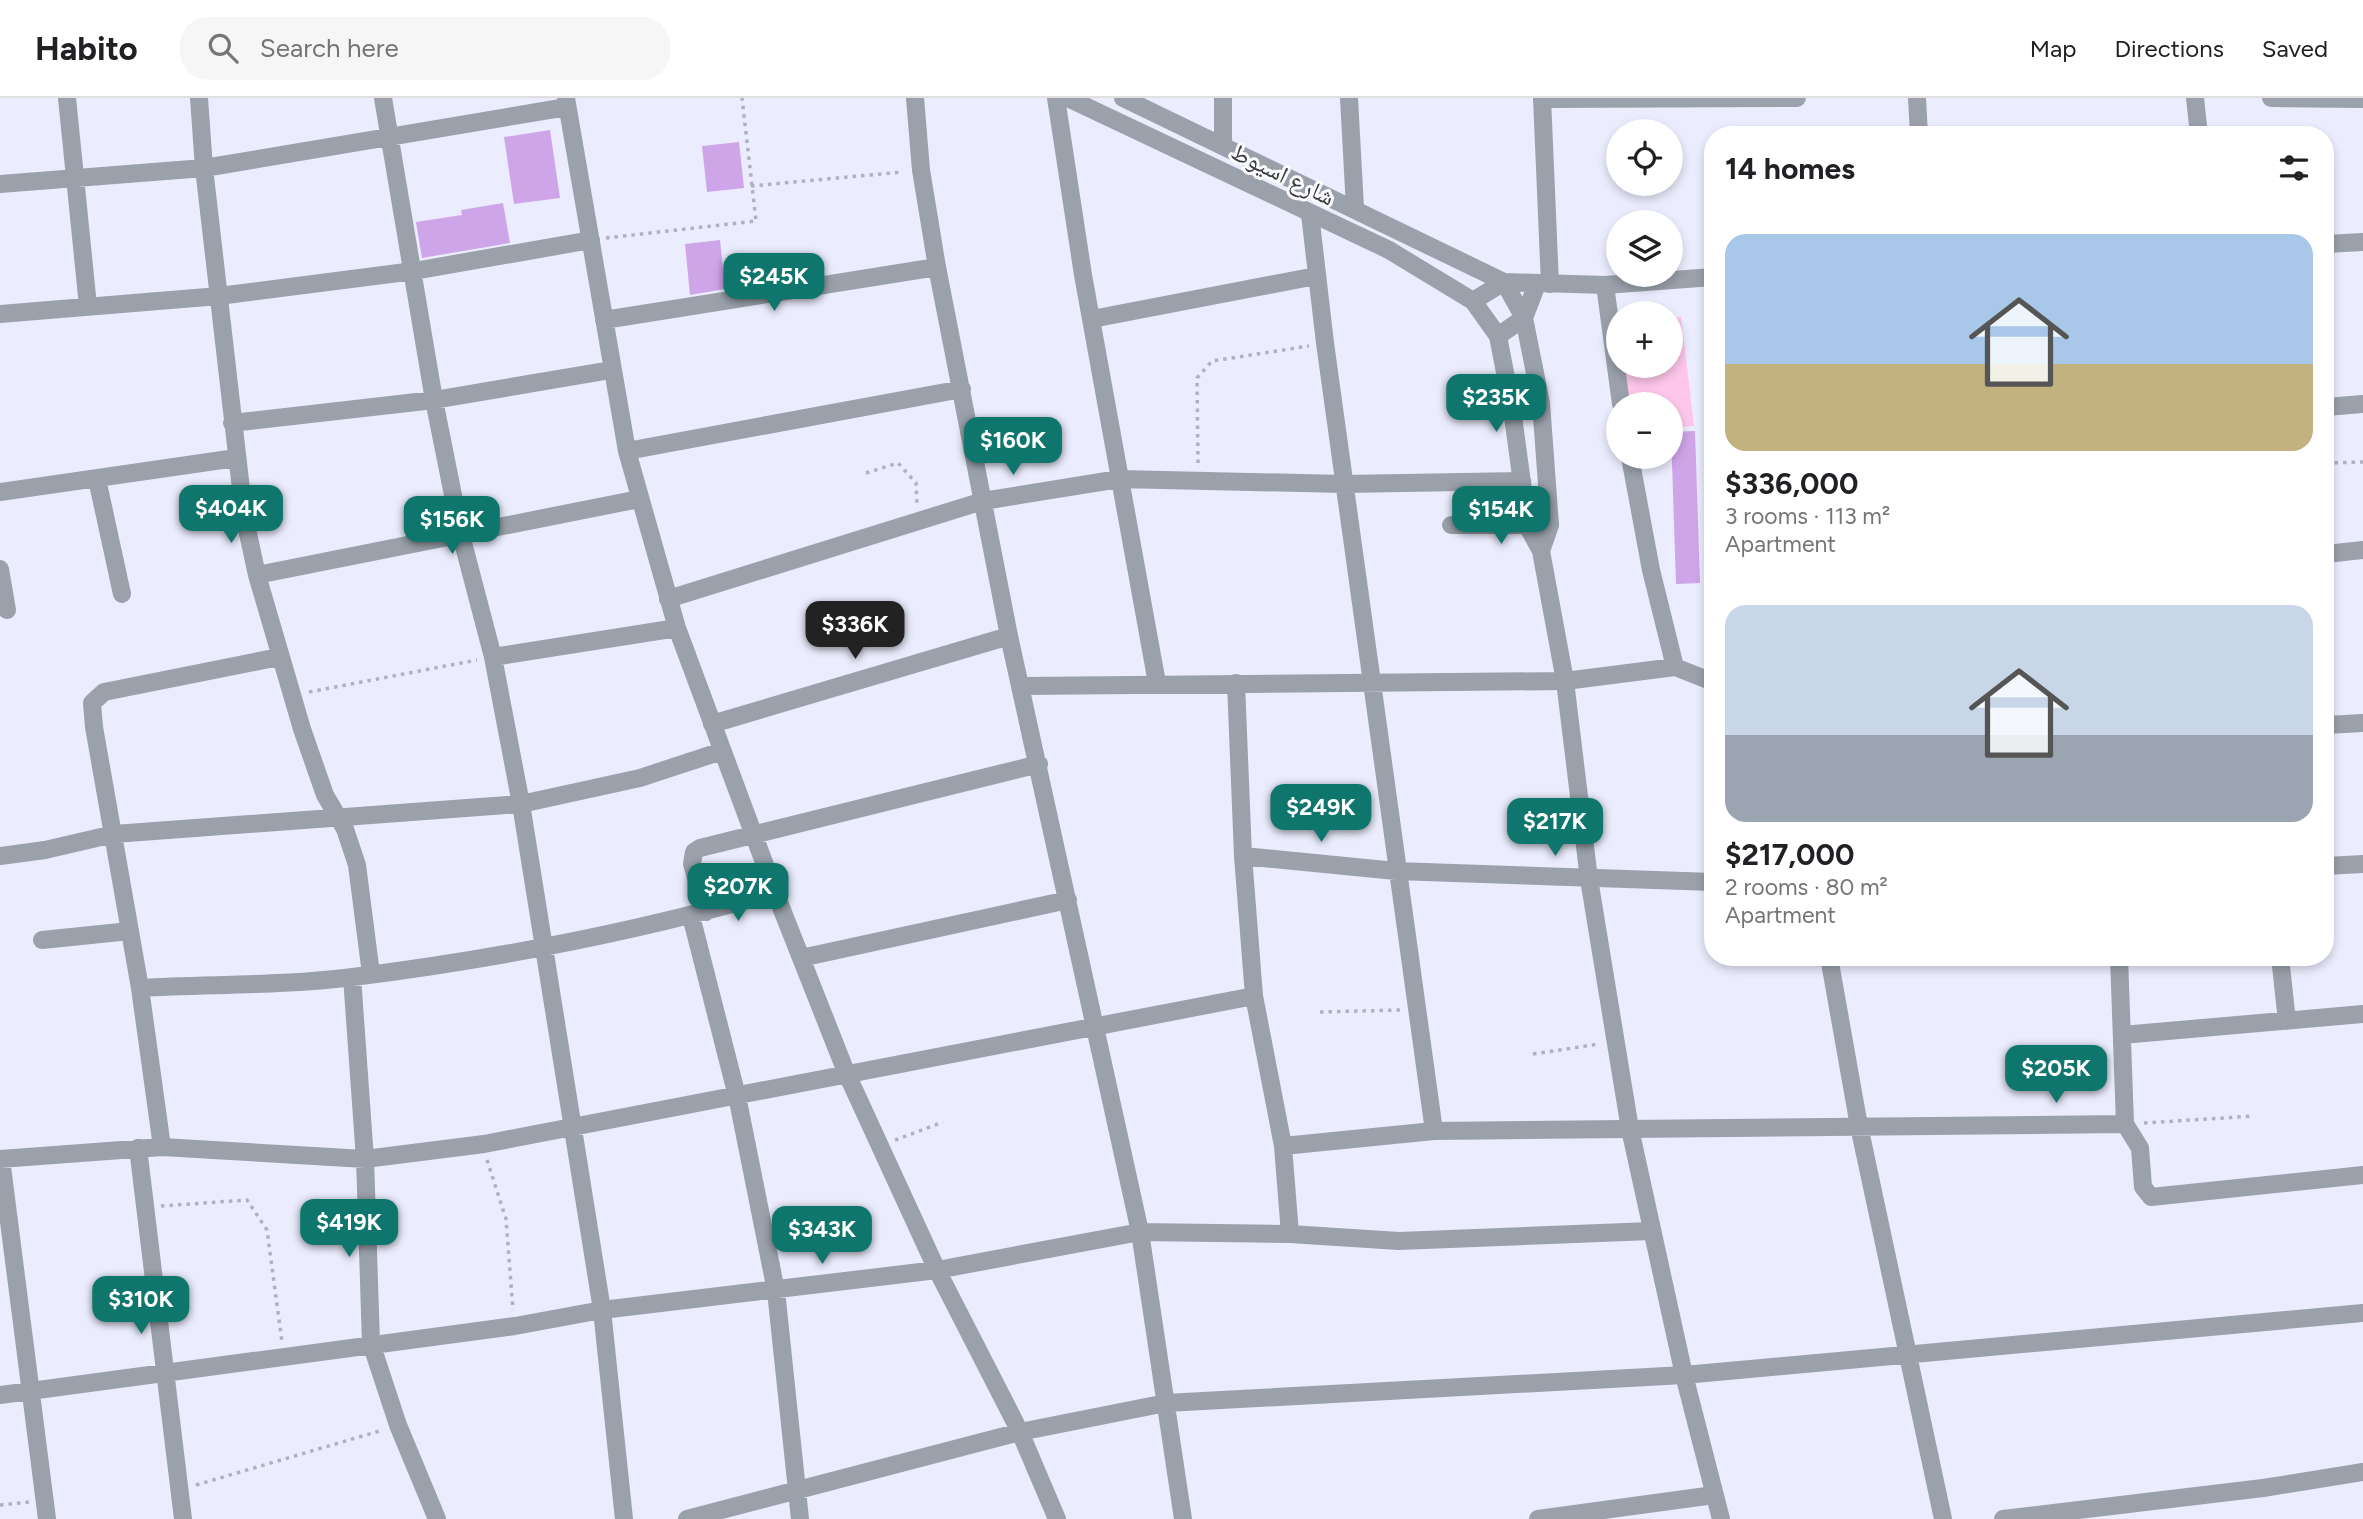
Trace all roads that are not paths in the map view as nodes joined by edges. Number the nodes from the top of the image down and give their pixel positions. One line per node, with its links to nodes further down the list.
1 (66, 98): 23 (street)
2 (199, 98): 22 (street)
3 (383, 98): 20 (street)
4 (915, 98): 30 (street)
5 (1056, 98): 42 (street)
6 (1068, 98): 26 (street, شارع اسيوط)
7 (1123, 98): 21 (street, شارع اسيوط)
8 (1223, 98): 21 (street)
9 (1349, 98): 25 (street)
10 (1542, 98): 15 (street); 35 (street)
11 (1797, 98): 15 (street)
12 (1917, 98): 18 (street)
13 (2195, 98): 19 (street)
14 (2271, 98): 16 (street)
15 (1731, 99)
16 (2363, 99)
17 (566, 103): 20 (street); 27 (street)
18 (1919, 126)
19 (2198, 126)
20 (390, 138): 22 (street); 31 (street)
21 (1223, 145): 25 (street, شارع اسيوط)
22 (204, 168): 23 (street); 37 (street)
23 (75, 177): 24 (street); 39 (street)
24 (0, 184)
25 (1355, 208): 34 (street, شارع اسيوط)
26 (1310, 214): 32 (street); 38 (street, شارع اسيوط)
27 (591, 240): 31 (street); 43 (street)
28 (2363, 242): 29 (street)
29 (2334, 244)
30 (937, 267): 43 (street); 46 (street)
31 (414, 271): 37 (street); 48 (street)
32 (1316, 276): 42 (street); 58 (street)
33 (1704, 278): 36 (street)
34 (1504, 282): 35 (street); 38 (street); 41 (street)
35 (1544, 284): 36 (street); 41 (street)
36 (1605, 285): 47 (street)
37 (219, 296): 39 (street); 51 (street)
38 (1473, 301): 44 (street)
39 (88, 306): 40 (street)
40 (0, 314)
41 (1524, 318): 44 (street); 63 (street)
42 (1092, 319): 56 (street)
43 (604, 320): 45 (street)
44 (1498, 336): 57 (street)
45 (611, 370): 48 (street); 52 (street)
46 (962, 389): 52 (street); 61 (street)
47 (1619, 392)
48 (433, 400): 51 (street); 65 (street)
49 (2363, 404): 50 (street)
50 (2334, 406)
51 (232, 423): 53 (street)
52 (627, 451): 60 (street)
53 (236, 458): 55 (street); 70 (street)
54 (1632, 469): 78 (street)
55 (97, 479): 59 (street); 71 (street)
56 (1119, 480): 58 (street); 61 (street); 81 (street)
57 (1522, 481): 58 (street); 64 (street)
58 (1344, 484): 83 (street)
59 (0, 492)
60 (639, 499): 65 (street); 72 (street)
61 (983, 501): 72 (street); 75 (street)
62 (1451, 526): 64 (street)
63 (1550, 526): 64 (street); 67 (street)
64 (1528, 527): 67 (street)
65 (461, 535): 70 (street); 77 (street)
66 (2363, 550): 68 (street)
67 (1541, 551): 80 (street)
68 (2334, 553)
69 (0, 569): 73 (street)
70 (257, 575): 76 (street)
71 (122, 594)
72 (668, 599): 74 (street)
73 (6, 610)
74 (677, 628): 77 (street); 86 (street)
75 (1009, 636): 84 (street); 86 (street)
76 (279, 657): 91 (street); 92 (street)
77 (493, 657): 90 (street)
78 (1675, 667): 79 (street); 80 (street)
79 (1704, 678)
80 (1564, 681): 83 (street); 99 (street)
81 (1157, 683): 82 (street); 84 (street)
82 (1236, 683): 83 (street); 95 (street)
83 (1374, 684): 98 (street)
84 (1022, 686): 89 (street)
85 (2363, 723): 87 (street)
86 (712, 724): 88 (street)
87 (2334, 725)
88 (722, 751): 90 (street); 93 (street)
89 (1039, 764): 93 (street); 102 (street)
90 (521, 804): 91 (street); 106 (street)
91 (338, 817): 92 (street); 111 (street)
92 (114, 834): 94 (street); 104 (street)
93 (755, 836): 101 (street); 103 (street)
94 (0, 856)
95 (1243, 856): 98 (street); 114 (street)
96 (2363, 864): 97 (street)
97 (2334, 866)
98 (1396, 871): 99 (street); 125 (street)
99 (1589, 879): 100 (street); 124 (street)
100 (1704, 882)
101 (775, 892): 103 (street); 107 (street)
102 (1068, 900): 107 (street); 117 (street)
103 (698, 914): 106 (street); 120 (street)
104 (130, 931): 105 (street); 113 (street)
105 (42, 940)
106 (545, 949): 111 (street); 123 (street)
107 (801, 958): 119 (street)
108 (1831, 966): 122 (street)
109 (2119, 966): 118 (street)
110 (2281, 966): 116 (street)
111 (371, 974): 112 (street)
112 (352, 977): 113 (street); 130 (street)
113 (140, 988): 127 (street)
114 (1254, 996): 117 (street); 126 (street)
115 (2363, 1014): 116 (street)
116 (2287, 1021): 118 (street)
117 (1095, 1028): 119 (street); 133 (street)
118 (2122, 1035): 121 (street)
119 (846, 1072): 120 (street); 135 (street)
120 (737, 1096): 123 (street); 136 (street)
121 (2126, 1124): 122 (street); 131 (street)
122 (1859, 1126): 124 (street); 140 (street)
123 (573, 1129): 130 (street); 137 (street)
124 (1630, 1129): 125 (street); 132 (street)
125 (1434, 1131): 126 (street)
126 (1283, 1146): 134 (street)
127 (162, 1147): 128 (street); 130 (street)
128 (138, 1148): 129 (street); 141 (street)
129 (0, 1158): 143 (street)
130 (365, 1159): 139 (street)
131 (2363, 1175)
132 (1651, 1231): 134 (street); 142 (street)
133 (1140, 1232): 134 (street); 135 (street); 145 (street)
134 (1290, 1234)
135 (937, 1270): 136 (street); 146 (street)
136 (776, 1292): 137 (street); 148 (street)
137 (602, 1311): 139 (street); 153 (street)
138 (2363, 1313): 140 (street)
139 (371, 1343): 141 (street); 152 (street)
140 (1909, 1354): 142 (street); 160 (street)
141 (165, 1373): 143 (street); 151 (street)
142 (1684, 1375): 145 (street); 149 (street)
143 (30, 1391): 144 (street); 150 (street)
144 (0, 1395)
145 (1166, 1404): 146 (street); 157 (street)
146 (1020, 1432): 148 (street); 156 (street)
147 (2363, 1472): 161 (street)
148 (796, 1489): 154 (street); 155 (street)
149 (1714, 1495): 158 (street); 159 (street)
150 (47, 1519)
151 (183, 1519)
152 (437, 1519)
153 (624, 1519)
154 (687, 1519)
155 (800, 1519)
156 (1057, 1519)
157 (1183, 1519)
158 (1538, 1519)
159 (1721, 1519)
160 (1943, 1519)
161 (2003, 1519)

